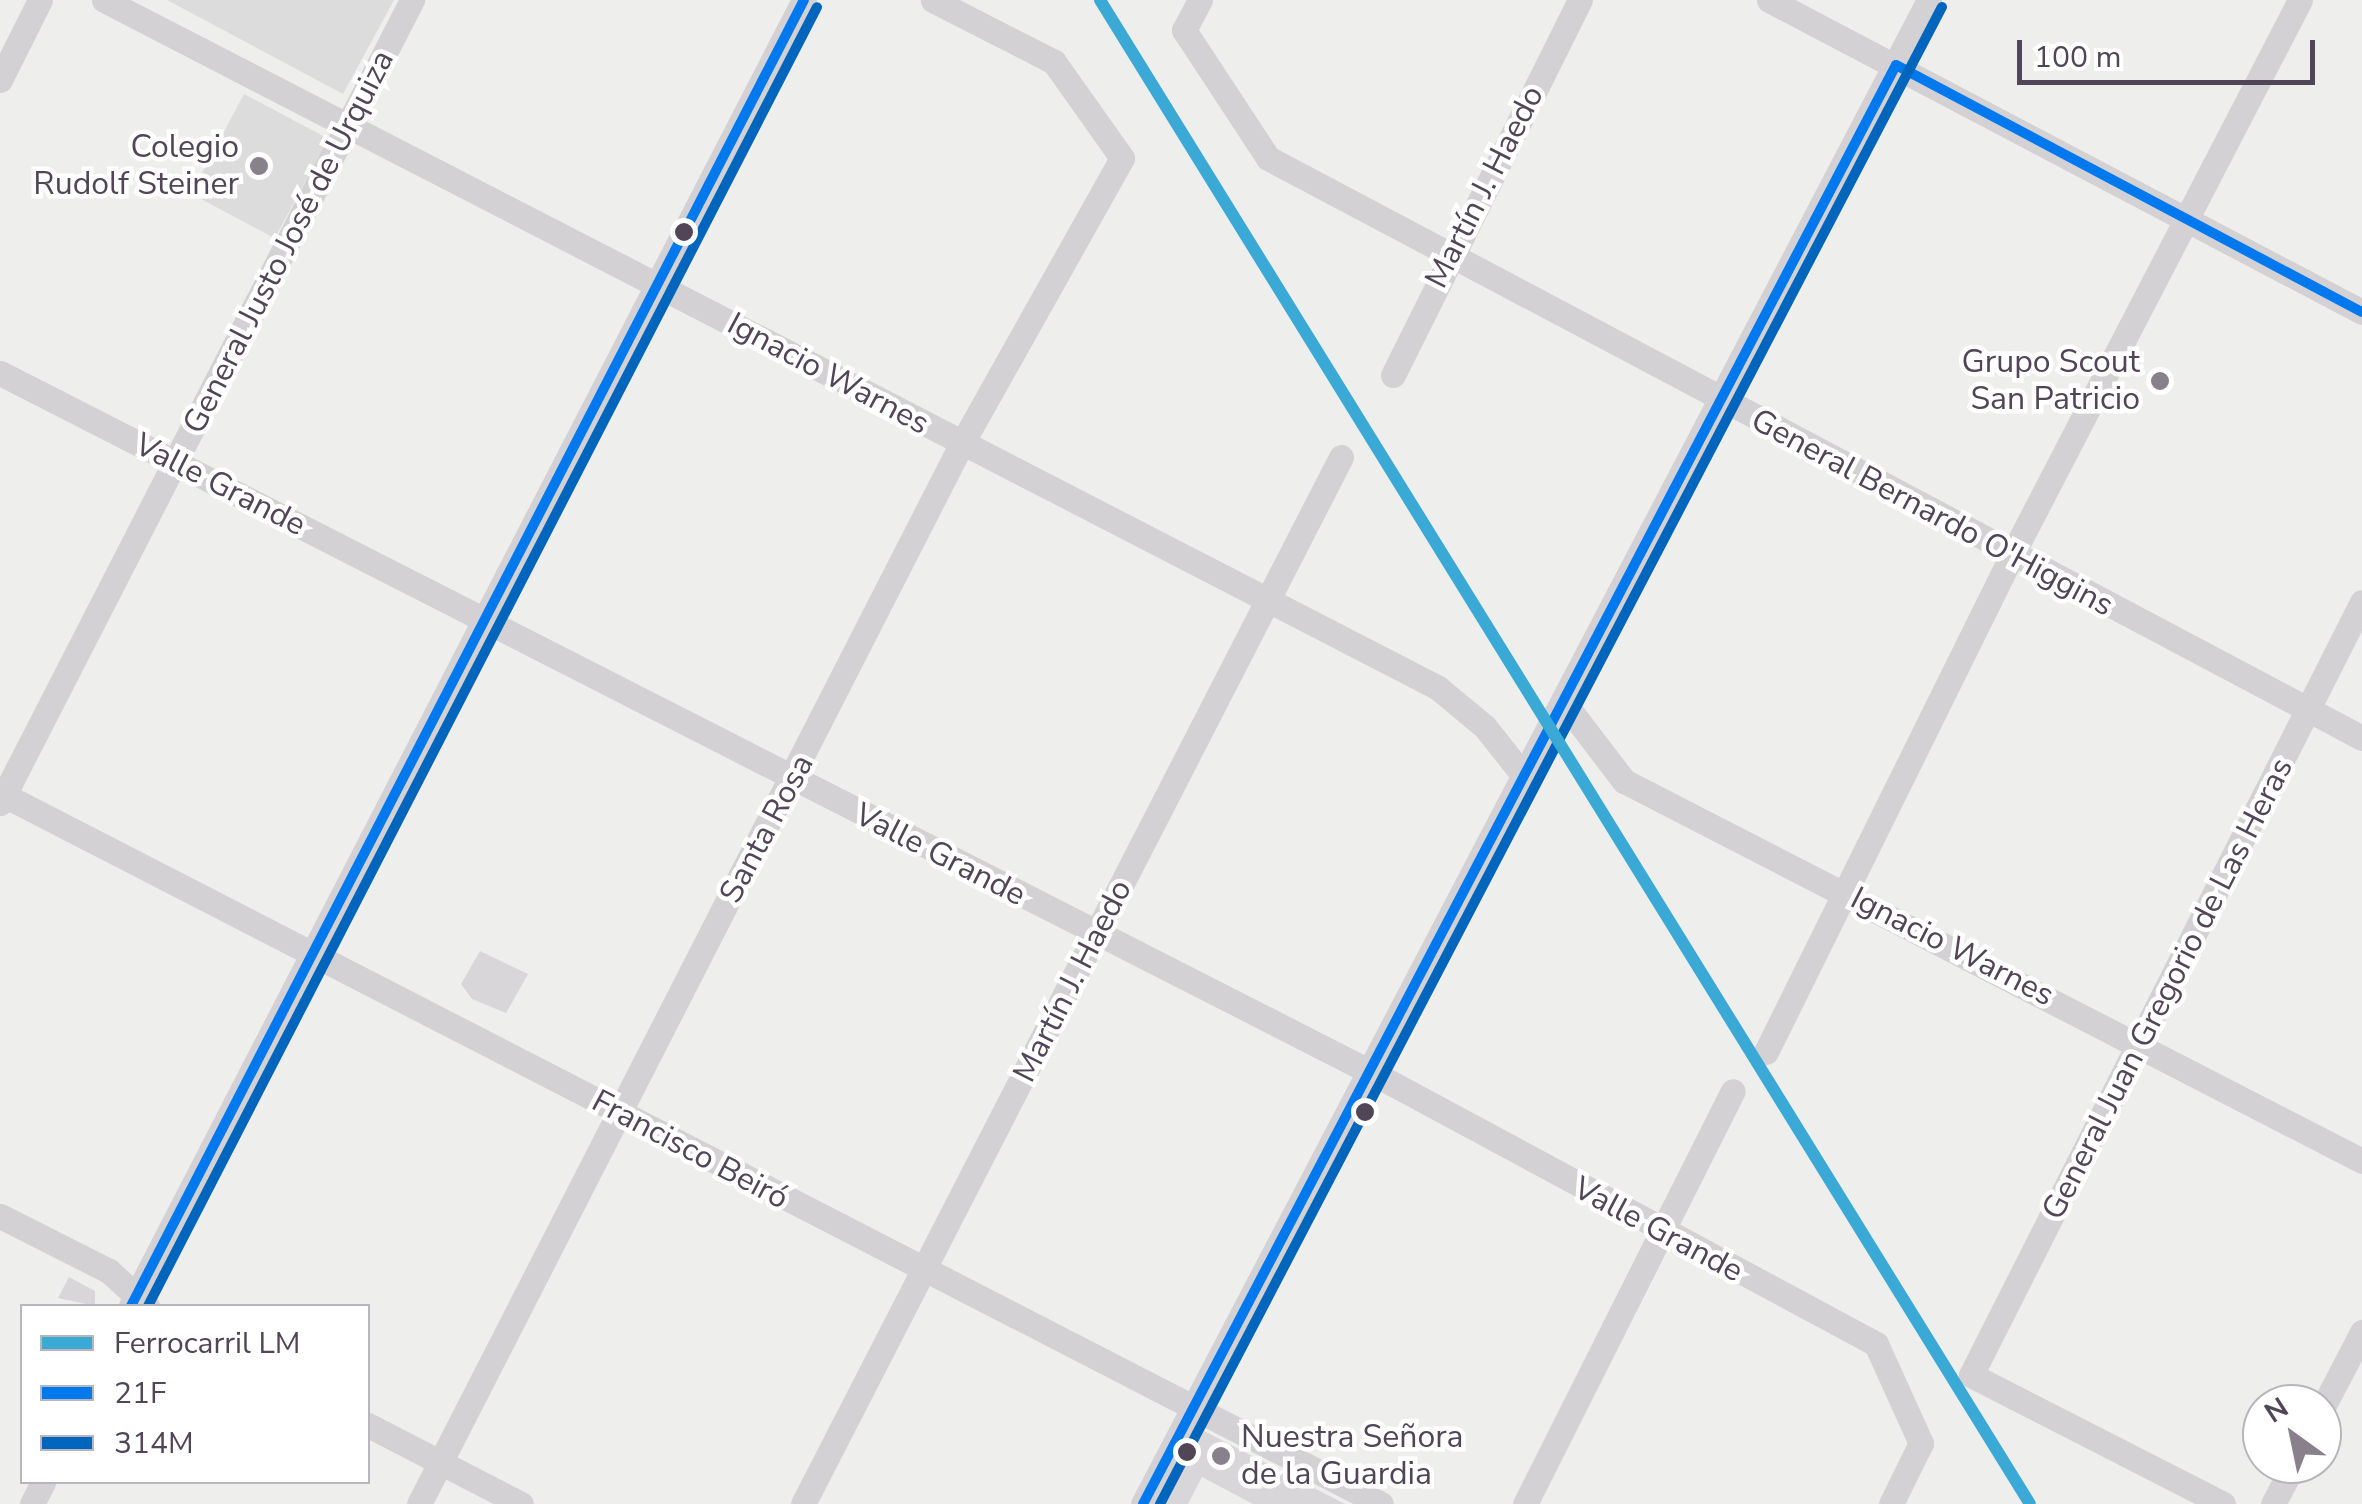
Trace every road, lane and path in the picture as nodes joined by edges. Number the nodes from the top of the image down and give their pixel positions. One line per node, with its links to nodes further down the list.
1 (40, 0): 12 (street)
2 (104, 0): 13 (street, Ignacio Warnes)
3 (412, 0): 13 (street, General Justo José de Urquiza)
4 (804, 0): 16 (street)
5 (932, 0): 21 (street, Santa Rosa)
6 (1200, 0): 15 (street, General Bernardo O'Higgins)
7 (1580, 0): 15 (street, Martín J. Haedo)
8 (1769, 0): 11 (street)
9 (1930, 0): 11 (street)
10 (2300, 0): 14 (street)
11 (1896, 65): 14 (street); 20 (street)
12 (0, 80)
13 (348, 126): 16 (street, Ignacio Warnes); 23 (street, General Justo José de Urquiza)
14 (2189, 216): 17 (street); 24 (street)
15 (1448, 257): 19 (street, Martín J. Haedo); 20 (street, General Bernardo O'Higgins)
16 (656, 283): 21 (street, Ignacio Warnes); 27 (street)
17 (2362, 312)
18 (0, 374): 23 (street, Valle Grande)
19 (1393, 375)
20 (1721, 402): 24 (street, General Bernardo O'Higgins); 28 (street)
21 (961, 445): 25 (street, Ignacio Warnes); 31 (street, Santa Rosa)
22 (1341, 457): 25 (street, Martín J. Haedo)
23 (176, 464): 27 (street, Valle Grande); 33 (street, General Justo José de Urquiza)
24 (2012, 555): 29 (street, General Bernardo O'Higgins); 34 (street)
25 (1266, 602): 32 (street, Ignacio Warnes); 35 (street, Martín J. Haedo)
26 (2362, 602): 29 (street, General Juan Gregorio de Las Heras)
27 (485, 618): 31 (street, Valle Grande); 36 (street)
28 (1566, 705): 32 (street); 34 (street, Ignacio Warnes)
29 (2310, 712): 30 (street, General Bernardo O'Higgins); 37 (street, General Juan Gregorio de Las Heras)
30 (2362, 738)
31 (794, 780): 35 (street, Valle Grande); 41 (street, Santa Rosa)
32 (1527, 780): 39 (street)
33 (1, 797): 36 (street, Francisco Beiró)
34 (1846, 892): 37 (street, Ignacio Warnes); 38 (street)
35 (1097, 935): 39 (street, Valle Grande); 45 (street, Martín J. Haedo)
36 (311, 952): 41 (street, Francisco Beiró); 46 (street)
37 (2140, 1044): 42 (street, Ignacio Warnes); 59 (street, General Juan Gregorio de Las Heras)
38 (1766, 1052)
39 (1369, 1071): 44 (street, Valle Grande); 49 (street)
40 (1734, 1092): 44 (street)
41 (616, 1111): 45 (street, Francisco Beiró); 51 (street, Santa Rosa)
42 (2362, 1161)
43 (0, 1216): 46 (street)
44 (1665, 1235): 57 (street); 58 (street, Valle Grande)
45 (924, 1272): 49 (street, Francisco Beiró); 54 (street, Martín J. Haedo)
46 (138, 1303)
47 (2362, 1332): 48 (street)
48 (2335, 1384)
49 (1193, 1405): 55 (street); 56 (street, Francisco Beiró)
50 (370, 1426): 51 (street)
51 (441, 1462): 52 (street, Santa Rosa); 53 (street)
52 (420, 1504)
53 (521, 1504)
54 (803, 1504)
55 (1143, 1504)
56 (1381, 1504)
57 (1526, 1504)
58 (1891, 1504)
59 (2224, 1504)

